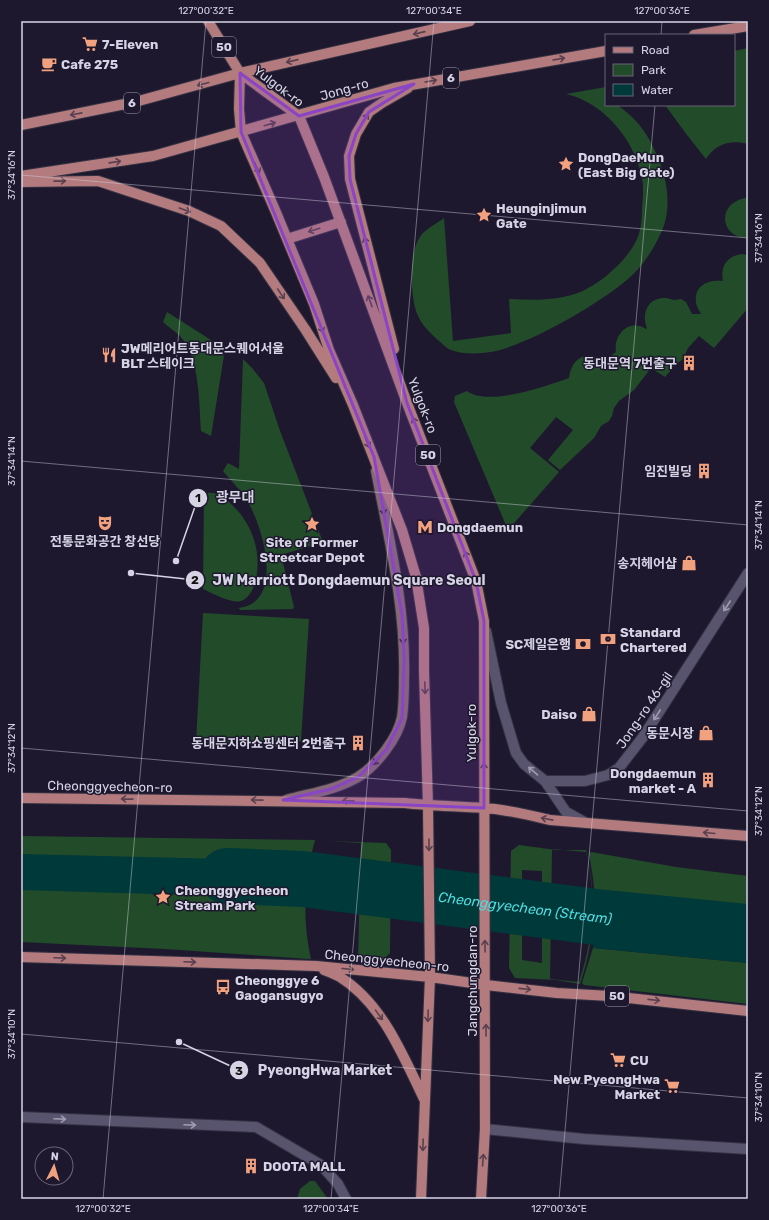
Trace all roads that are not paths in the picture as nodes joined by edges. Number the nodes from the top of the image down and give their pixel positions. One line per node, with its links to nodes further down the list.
1 (208, 21): 6 (main road, Yulgok-ro / 50)
2 (470, 21): 6 (main road, 6, one-way to 6)
3 (748, 26): 4 (main road)
4 (700, 34)
5 (605, 51): 7 (main road, Jong-ro / 6, one-way to 5)
6 (240, 73): 8 (main road, Yulgok-ro); 9 (main road, 6, one-way to 9); 10 (main road, Yulgok-ro)
7 (414, 84): 8 (main road, Jong-ro / 6); 15 (main road, one-way to 7)
8 (299, 116): 10 (main road, Jong-ro / 6, one-way to 8); 13 (main road, Yulgok-ro / 50)
9 (21, 125)
10 (241, 132): 11 (main road, Jong-ro / 6, one-way to 10); 14 (main road, Yulgok-ro, one-way to 14)
11 (21, 176)
12 (21, 182): 16 (main road, one-way to 16)
13 (341, 222): 14 (main road, one-way to 14); 15 (main road, Yulgok-ro / 50, one-way to 13)
14 (287, 239): 16 (main road, Yulgok-ro, one-way to 16)
15 (408, 403): 19 (main road, Yulgok-ro / 50, one-way to 15)
16 (353, 405): 17 (main road, Yulgok-ro, one-way to 17)
17 (374, 457): 22 (street, one-way to 22); 23 (main road, Yulgok-ro, one-way to 23)
18 (748, 573): 20 (street, Jong-ro 46-gil, one-way to 20)
19 (484, 621): 20 (street, one-way to 19); 24 (main road, Yulgok-ro / 50, one-way to 19)
20 (545, 782): 25 (street)
21 (21, 798): 22 (main road, Cheonggyecheon-ro, one-way to 21)
22 (283, 800): 23 (main road, Cheonggyecheon-ro, one-way to 22)
23 (428, 806): 24 (main road, Cheonggyecheon-ro); 29 (main road, Yulgok-ro, one-way to 29)
24 (484, 808): 25 (main road, Cheonggyecheon-ro, one-way to 24); 30 (main road, Jangchungdan-ro, one-way to 24)
25 (586, 823): 26 (main road, Cheonggyecheon-ro, one-way to 25)
26 (748, 836)
27 (21, 957): 28 (main road, Cheonggyecheon-ro, one-way to 28)
28 (316, 966): 29 (main road, Cheonggyecheon-ro, one-way to 29); 32 (main road, one-way to 32)
29 (430, 977): 30 (main road, Cheonggyecheon-ro / 50); 32 (main road, one-way to 32)
30 (486, 985): 31 (main road, Cheonggyecheon-ro / 50, one-way to 31); 34 (main road, Jangchungdan-ro, one-way to 30)
31 (748, 1011)
32 (425, 1102): 37 (main road, one-way to 37)
33 (21, 1117): 36 (street, one-way to 36)
34 (485, 1130): 35 (street); 38 (main road, Jangchungdan-ro, one-way to 34)
35 (748, 1148)
36 (346, 1199)
37 (421, 1199)
38 (481, 1199)

